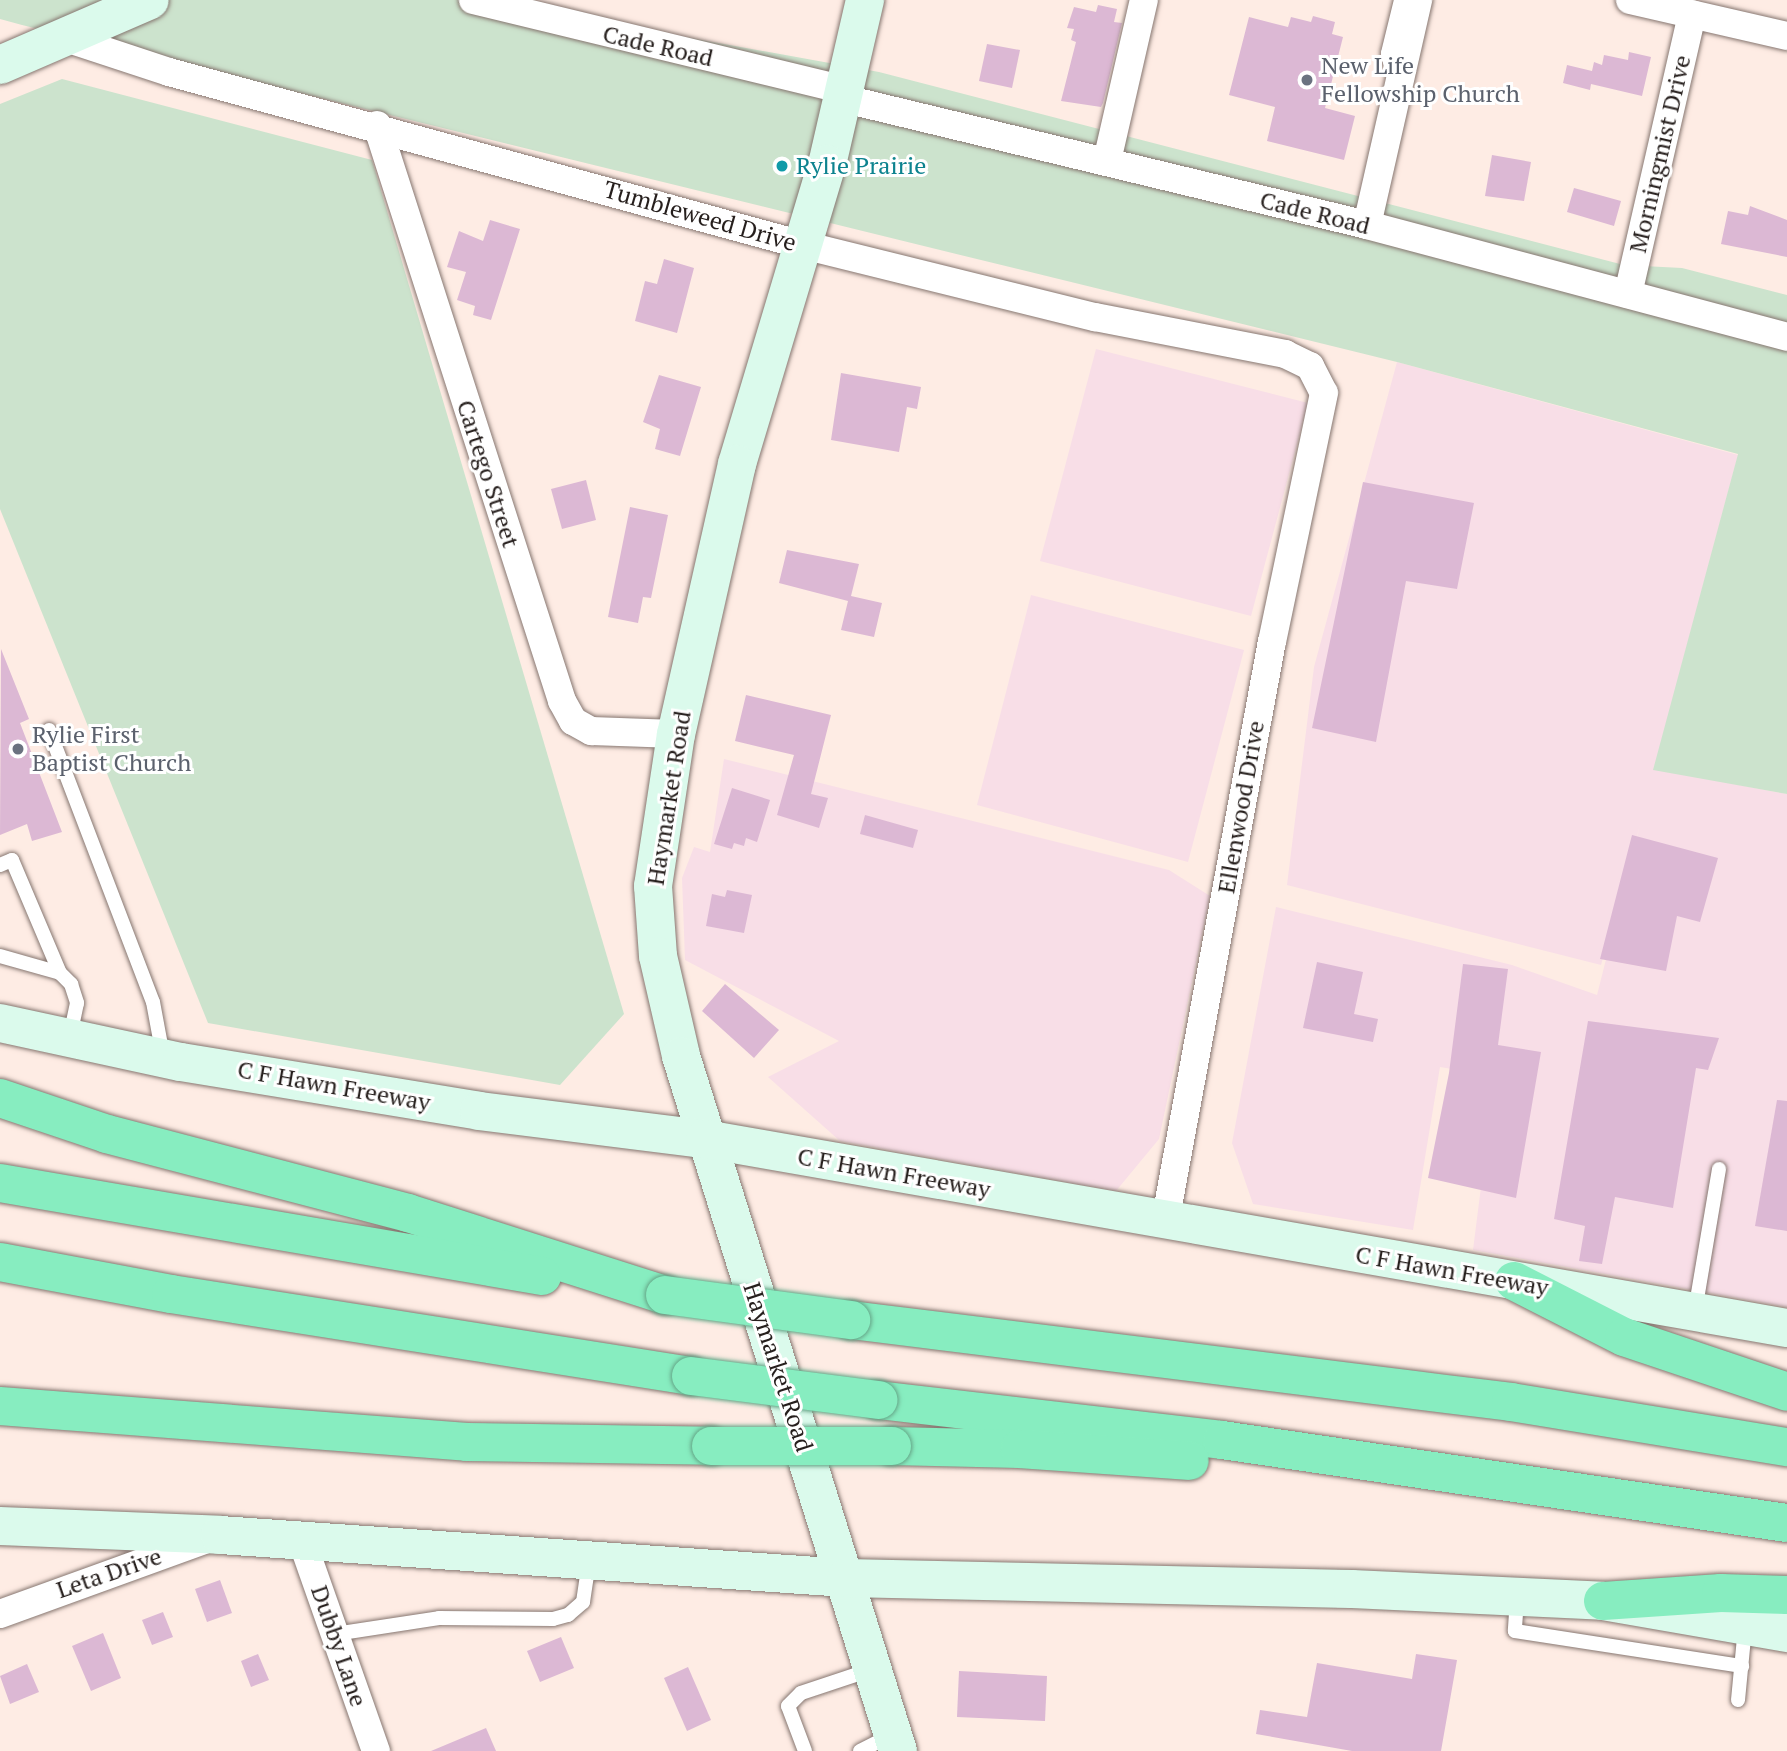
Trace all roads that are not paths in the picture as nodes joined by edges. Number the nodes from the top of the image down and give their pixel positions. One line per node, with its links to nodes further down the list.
1 (150, 0): 10 (main road)
2 (473, 0): 13 (street, Cade Road)
3 (865, 0): 13 (main road, Haymarket Road)
4 (1144, 0): 15 (street)
5 (1401, 0): 12 (lane)
6 (1418, 0): 12 (street)
7 (1630, 0): 8 (street)
8 (1692, 14): 9 (street); 18 (street, Morningmist Drive)
9 (1787, 36)
10 (66, 38): 11 (main road); 14 (street, Tumbleweed Drive)
11 (0, 65)
12 (1402, 70): 16 (street)
13 (843, 94): 15 (street, Cade Road); 17 (main road, Haymarket Road)
14 (377, 125): 17 (street, Tumbleweed Drive); 22 (street, Cartego Street)
15 (1107, 161): 16 (street, Cade Road)
16 (1367, 225): 18 (street, Cade Road)
17 (799, 244): 20 (street, Tumbleweed Drive); 22 (main road, Haymarket Road)
18 (1628, 295): 19 (street, Cade Road)
19 (1787, 337)
20 (1324, 393): 33 (street, Ellenwood Drive)
21 (48, 730): 28 (lane)
22 (676, 734): 30 (main road, Haymarket Road)
23 (6, 863): 25 (lane)
24 (0, 957): 25 (lane)
25 (60, 973): 27 (lane)
26 (0, 1023): 27 (main road, C F Hawn Freeway)
27 (69, 1038): 28 (main road, C F Hawn Freeway)
28 (163, 1058): 30 (main road, C F Hawn Freeway)
29 (0, 1098): 38 (highway)
30 (705, 1139): 33 (main road, C F Hawn Freeway); 50 (main road, Haymarket Road)
31 (1719, 1168): 39 (lane)
32 (0, 1183): 38 (highway)
33 (1165, 1222): 36 (main road, C F Hawn Freeway)
34 (0, 1262): 37 (highway)
35 (0, 1274): 37 (highway)
36 (1514, 1281): 39 (main road, C F Hawn Freeway); 41 (highway)
37 (170, 1294): 44 (highway, bridge)
38 (665, 1295): 43 (highway, bridge)
39 (1694, 1312): 40 (main road, C F Hawn Freeway)
40 (1787, 1328)
41 (1787, 1392)
42 (0, 1406): 44 (highway, bridge)
43 (1787, 1447)
44 (1373, 1464): 45 (highway)
45 (1787, 1523)
46 (0, 1526): 47 (main road)
47 (220, 1535): 48 (main road); 54 (street, Leta Drive)
48 (302, 1541): 49 (main road); 57 (street, Dubby Lane)
49 (590, 1561): 50 (main road); 57 (lane)
50 (846, 1578): 52 (main road); 59 (main road, Haymarket Road)
51 (1787, 1595): 53 (highway)
52 (1517, 1597): 53 (main road); 58 (lane)
53 (1603, 1601): 55 (main road)
54 (0, 1614)
55 (1746, 1625): 56 (main road); 58 (lane)
56 (1787, 1633)
57 (335, 1634): 62 (street, Dubby Lane)
58 (1742, 1666): 60 (lane)
59 (873, 1669): 61 (main road, Haymarket Road); 63 (lane)
60 (1738, 1700)
61 (884, 1746)
62 (376, 1751)
63 (805, 1751)

